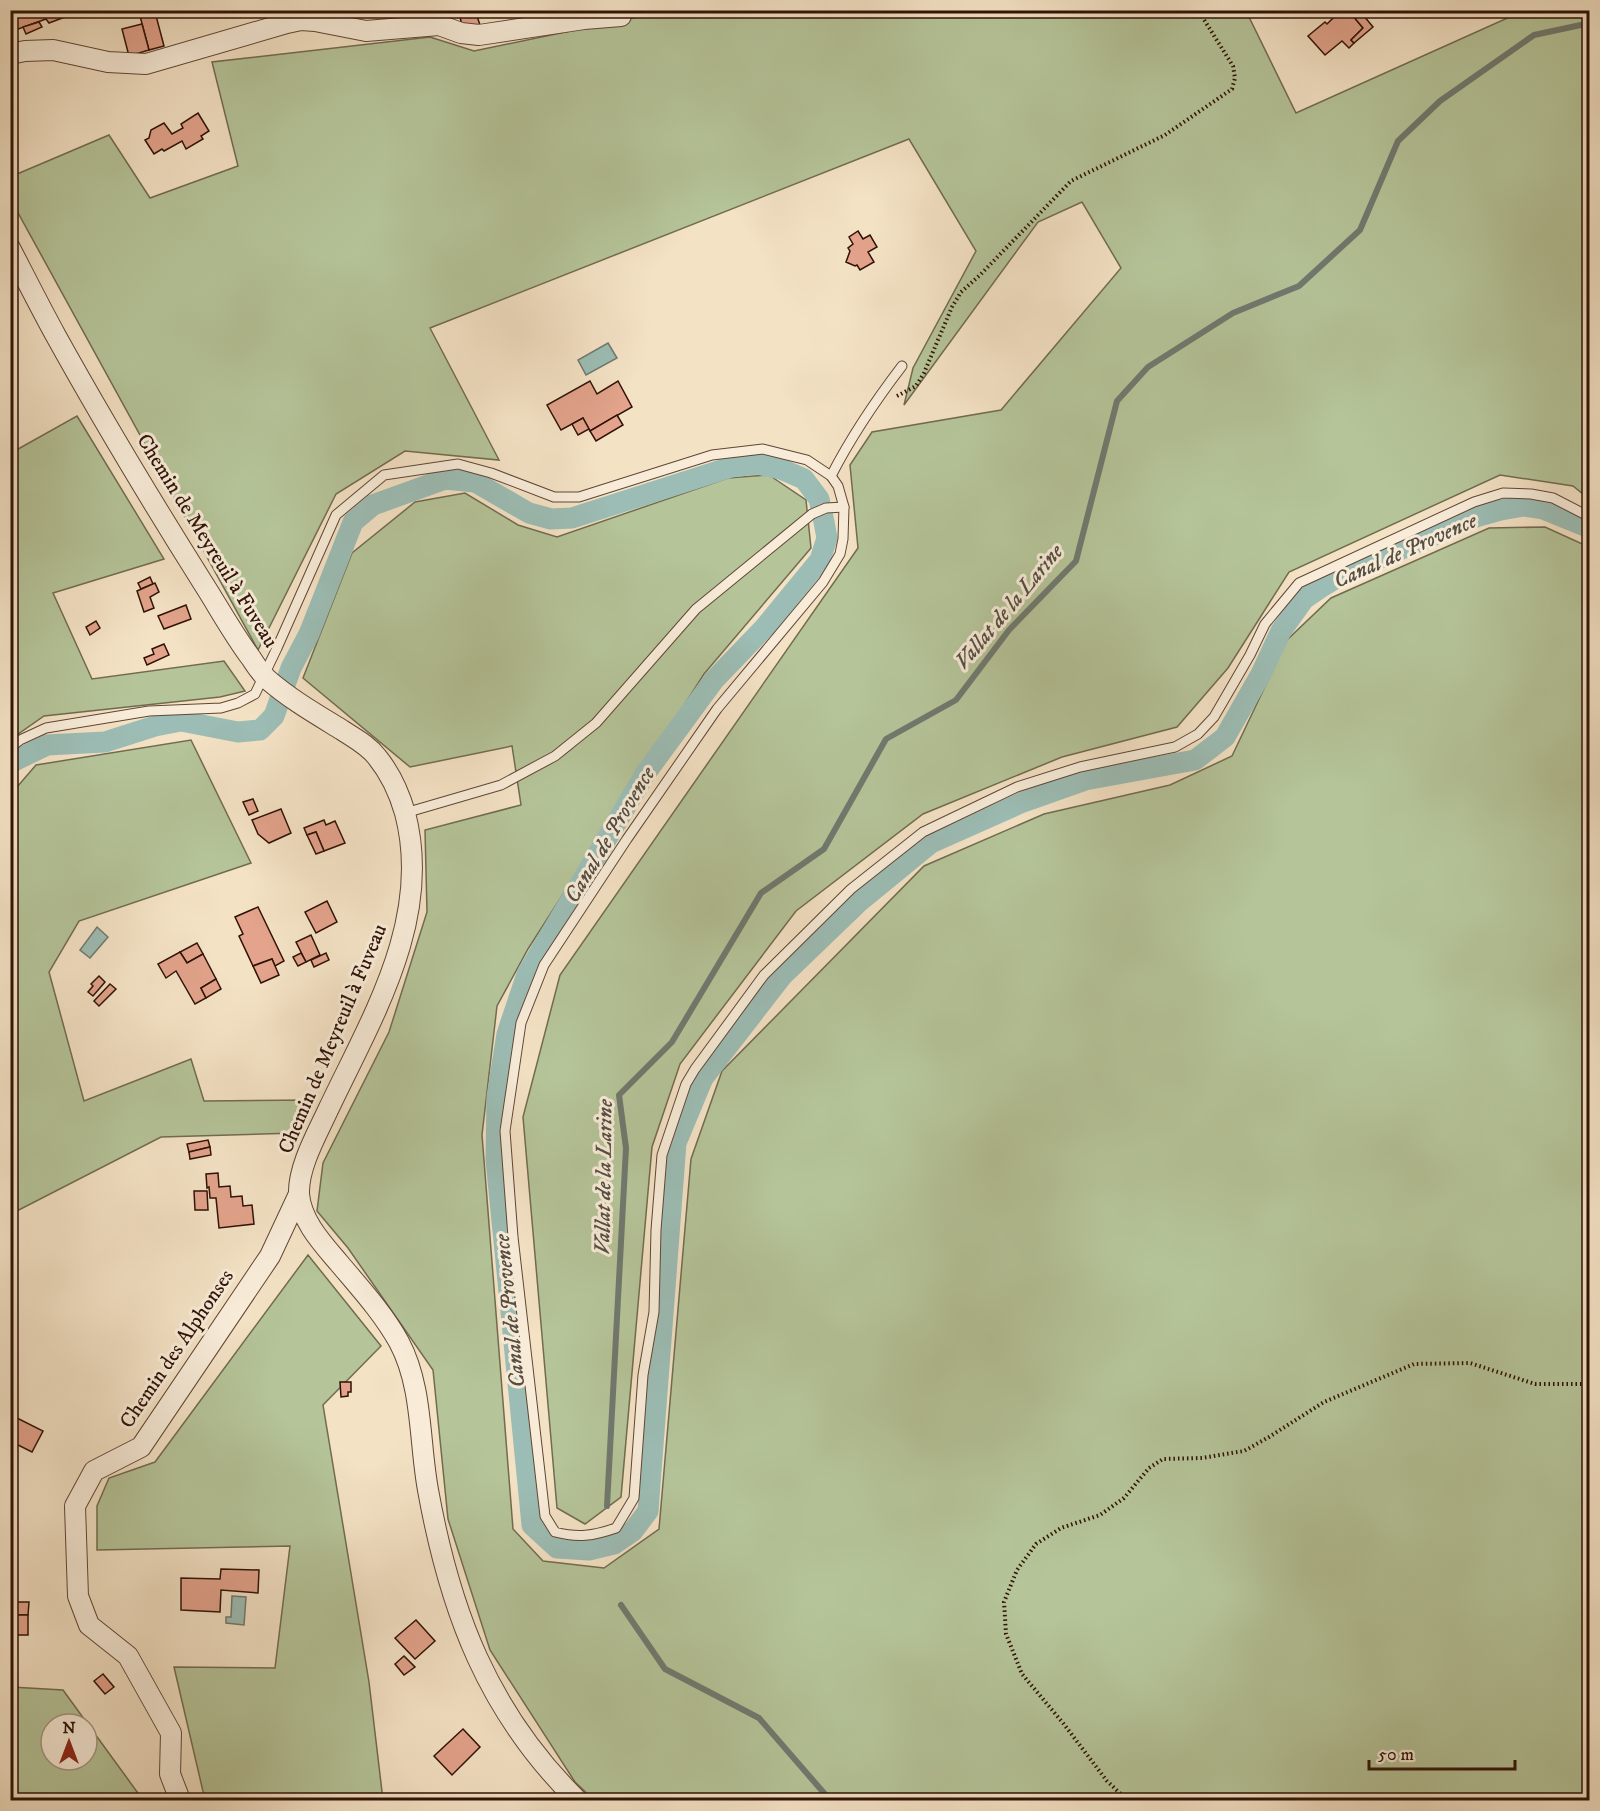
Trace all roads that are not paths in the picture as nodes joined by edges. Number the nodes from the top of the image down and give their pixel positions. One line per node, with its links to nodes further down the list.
1 (296, 16): 2 (street); 3 (street)
2 (621, 16)
3 (10, 54)
4 (10, 248): 9 (street, Chemin de Meyreuil à Fuveau)
5 (902, 366): 6 (lane)
6 (831, 476): 7 (lane); 9 (lane)
7 (844, 507): 8 (lane); 11 (lane)
8 (1590, 517)
9 (263, 676): 10 (lane); 11 (street, Chemin de Meyreuil à Fuveau)
10 (10, 748)
11 (405, 813): 12 (street, Chemin de Meyreuil à Fuveau)
12 (299, 1194): 13 (street, Chemin des Alphonses); 14 (street, Chemin de Meyreuil à Fuveau)
13 (180, 1800)
14 (577, 1800)

